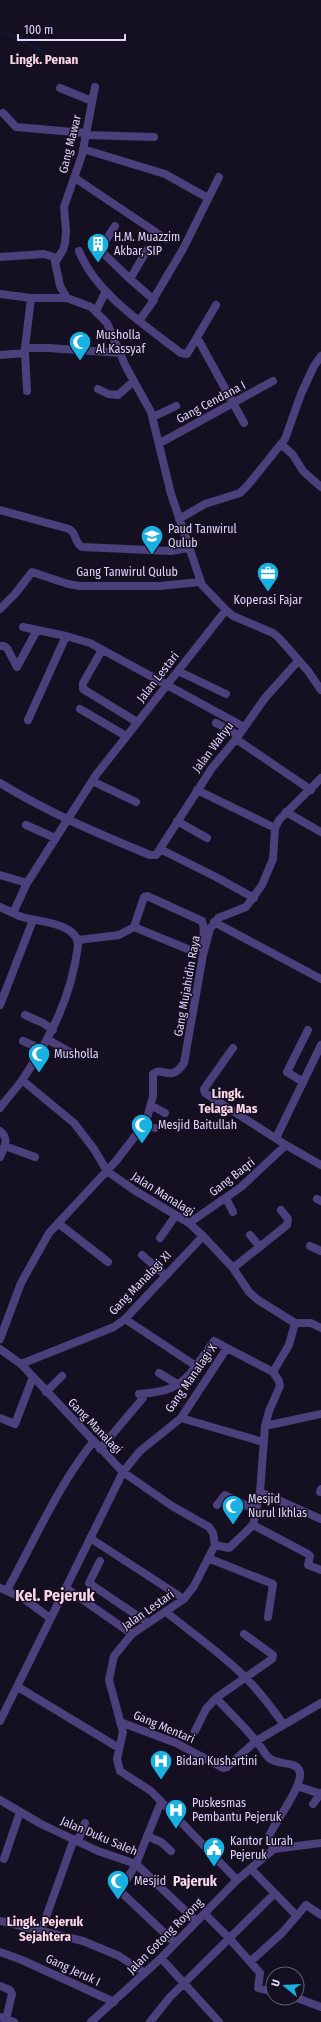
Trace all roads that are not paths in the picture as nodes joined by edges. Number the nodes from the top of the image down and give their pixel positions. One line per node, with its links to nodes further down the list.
1 (95, 87): 3 (street, Gang Mawar)
2 (60, 88): 3 (street)
3 (92, 101): 5 (street, Gang Mawar)
4 (4, 113): 5 (street)
5 (85, 134): 6 (street); 7 (street, Gang Mawar)
6 (154, 137)
7 (83, 149): 9 (street, Gang Mawar); 10 (street)
8 (219, 177): 10 (street)
9 (75, 178): 12 (street); 16 (street, Gang Mawar)
10 (208, 198): 22 (street)
11 (115, 226): 17 (street)
12 (166, 239)
13 (147, 250): 17 (street)
14 (79, 251): 18 (street)
15 (0, 257): 16 (street)
16 (55, 259): 21 (street)
17 (130, 279): 22 (street)
18 (106, 291): 24 (street); 25 (street)
19 (0, 294): 20 (street)
20 (31, 298): 21 (street); 27 (street)
21 (67, 298): 24 (street)
22 (154, 298): 25 (street)
23 (216, 304): 26 (street)
24 (96, 311): 28 (street)
25 (139, 321): 26 (street)
26 (196, 339): 35 (street)
27 (25, 351): 28 (street); 29 (street); 34 (street)
28 (121, 353): 31 (street)
29 (0, 355)
30 (321, 356): 40 (street)
31 (134, 381): 33 (street); 37 (street)
32 (273, 381): 35 (street, Gang Cendana I)
33 (98, 389)
34 (27, 391)
35 (232, 404): 38 (street); 39 (street, Gang Cendana I)
36 (176, 406): 37 (street)
37 (153, 418): 39 (street)
38 (244, 423)
39 (160, 443): 43 (street)
40 (282, 444): 41 (street); 43 (street)
41 (321, 487)
42 (0, 510): 44 (street)
43 (179, 518): 44 (street)
44 (188, 548): 45 (street)
45 (200, 582): 46 (street, Gang Tanwirul Qulub); 47 (street)
46 (0, 609)
47 (226, 610): 53 (street); 54 (street, Jalan Lestari)
48 (23, 627): 49 (street)
49 (37, 630): 50 (street); 51 (street)
50 (66, 636): 52 (street); 59 (street)
51 (0, 646)
52 (102, 650): 55 (street); 60 (street)
53 (298, 661): 56 (street); 62 (street, Jalan Wahyu)
54 (178, 671): 55 (street, Jalan Lestari); 57 (street)
55 (167, 686): 60 (street, Jalan Lestari); 62 (street)
56 (320, 687)
57 (226, 694)
58 (80, 708): 63 (street)
59 (28, 720)
60 (137, 722): 63 (street, Jalan Lestari)
61 (216, 723): 64 (street)
62 (244, 727): 64 (street, Jalan Wahyu)
63 (126, 736): 66 (street, Jalan Lestari)
64 (237, 737): 68 (street, Jalan Wahyu); 69 (street)
65 (321, 778): 69 (street)
66 (92, 781): 70 (street); 72 (street, Jalan Lestari)
67 (0, 783): 72 (street)
68 (197, 790): 73 (street, Jalan Wahyu); 75 (street)
69 (311, 790): 71 (street)
70 (136, 802)
71 (286, 812): 75 (street); 76 (street)
72 (67, 819): 77 (street, Jalan Lestari); 79 (street)
73 (177, 822): 78 (street); 79 (street, Jalan Wahyu)
74 (26, 825): 77 (street)
75 (275, 828): 82 (street)
76 (321, 832)
77 (55, 838): 81 (street, Jalan Lestari)
78 (207, 838)
79 (158, 852): 82 (street)
80 (0, 875): 81 (street)
81 (27, 883): 84 (street, Jalan Lestari)
82 (254, 898): 86 (street)
83 (0, 907): 84 (street)
84 (13, 913): 85 (street)
85 (33, 920): 88 (street); 90 (street)
86 (214, 922): 89 (street); 102 (street, Gang Mujahidin Raya)
87 (134, 927): 87 (street); 88 (street)
88 (78, 940): 92 (street)
89 (321, 979)
90 (0, 1005)
91 (25, 1016): 92 (street)
92 (53, 1030): 94 (street)
93 (308, 1030): 101 (street)
94 (47, 1040): 98 (street); 99 (street)
95 (23, 1041): 98 (street)
96 (321, 1045): 101 (street)
97 (233, 1048): 108 (street)
98 (41, 1049): 100 (street)
99 (73, 1054)
100 (22, 1080): 103 (street); 114 (street, Jalan Manalagi)
101 (303, 1082): 108 (street)
102 (152, 1106): 104 (street); 105 (street)
103 (0, 1108)
104 (165, 1113)
105 (144, 1125): 106 (street); 114 (street)
106 (155, 1128)
107 (0, 1131): 110 (street)
108 (276, 1138): 109 (street)
109 (286, 1145): 113 (street); 115 (street, Gang Baqri)
110 (5, 1146): 111 (street); 112 (street)
111 (0, 1157)
112 (34, 1157)
113 (321, 1165)
114 (107, 1171): 118 (street, Jalan Manalagi); 119 (street)
115 (226, 1198): 117 (street); 120 (street, Gang Baqri)
116 (281, 1210): 125 (street)
117 (233, 1212)
118 (176, 1215): 120 (street, Jalan Manalagi); 123 (street)
119 (58, 1223): 128 (street); 134 (street)
120 (189, 1223): 122 (street, Jalan Manalagi)
121 (250, 1235): 125 (street)
122 (203, 1236): 129 (street, Jalan Manalagi); 130 (street, Gang Manalagi XI)
123 (160, 1238)
124 (310, 1246): 126 (street)
125 (260, 1247): 129 (street)
126 (321, 1251)
127 (142, 1255): 130 (street)
128 (108, 1262)
129 (233, 1268): 132 (street, Jalan Manalagi)
130 (165, 1275): 131 (street, Gang Manalagi XI)
131 (125, 1319): 137 (street, Gang Manalagi XI); 138 (street)
132 (294, 1323): 133 (street); 139 (street)
133 (321, 1328)
134 (0, 1338)
135 (227, 1348): 138 (street); 139 (street, Gang Manalagi X); 147 (street, Gang Manalagi X)
136 (0, 1349): 137 (street, Gang Manalagi)
137 (21, 1364): 142 (street, Gang Manalagi)
138 (196, 1366): 143 (street)
139 (273, 1372): 149 (street)
140 (160, 1373): 143 (street)
141 (62, 1376): 144 (street)
142 (33, 1377): 144 (street, Gang Manalagi); 146 (street)
143 (179, 1385): 152 (street)
144 (46, 1392): 150 (street, Gang Manalagi)
145 (321, 1414): 149 (street)
146 (0, 1418)
147 (181, 1418): 148 (street, Gang Manalagi X); 151 (street)
148 (172, 1424): 153 (street, Gang Manalagi)
149 (265, 1426): 151 (street)
150 (93, 1442): 152 (street, Gang Manalagi); 165 (street)
151 (263, 1442): 154 (street)
152 (100, 1449): 153 (street, Gang Manalagi)
153 (123, 1472): 159 (street); 160 (street)
154 (260, 1492): 156 (street); 157 (street)
155 (217, 1505): 156 (street)
156 (256, 1510): 158 (street)
157 (321, 1519)
158 (253, 1525): 160 (street); 163 (street)
159 (90, 1538): 164 (street); 166 (street)
160 (215, 1545): 161 (street, Jalan Lestari)
161 (208, 1558): 166 (street, Jalan Lestari); 168 (street)
162 (100, 1561): 170 (street)
163 (321, 1570)
164 (66, 1588): 169 (street); 171 (street)
165 (3, 1589): 169 (street)
166 (184, 1599): 167 (street, Jalan Lestari)
167 (166, 1612): 170 (street, Jalan Lestari); 173 (street)
168 (268, 1617)
169 (50, 1618): 174 (street)
170 (148, 1623): 171 (street, Jalan Lestari)
171 (132, 1634): 178 (street, Jalan Lestari)
172 (244, 1634): 173 (street)
173 (245, 1677): 175 (street); 179 (street)
174 (18, 1687): 177 (street); 182 (street)
175 (216, 1698): 180 (street); 181 (street)
176 (321, 1703): 179 (street)
177 (0, 1721)
178 (120, 1722): 181 (street, Gang Mentari); 182 (street, Jalan Lestari)
179 (284, 1725): 181 (street)
180 (195, 1731)
181 (256, 1741): 183 (street)
182 (119, 1748): 186 (street, Jalan Lestari)
183 (297, 1786): 184 (street); 193 (street)
184 (321, 1794): 187 (street)
185 (0, 1800): 188 (street, Jalan Duku Saleh)
186 (161, 1802): 190 (street); 198 (street, Jalan Lestari)
187 (313, 1804)
188 (20, 1812): 191 (street, Jalan Duku Saleh); 195 (street)
189 (85, 1823): 191 (street)
190 (147, 1836): 194 (street); 196 (street)
191 (76, 1840): 196 (street, Jalan Duku Saleh); 205 (street)
192 (321, 1843): 193 (street)
193 (274, 1849): 197 (street, Jalan Gotong Royong)
194 (171, 1851)
195 (4, 1859)
196 (136, 1864): 204 (street, Jalan Duku Saleh); 207 (street)
197 (251, 1869): 198 (street, Jalan Gotong Royong); 199 (street)
198 (237, 1880): 200 (street, Jalan Gotong Royong)
199 (274, 1894): 202 (street); 206 (street)
200 (204, 1914): 204 (street, Jalan Gotong Royong); 206 (street)
201 (321, 1915): 202 (street)
202 (297, 1916): 210 (street)
203 (0, 1921): 205 (street)
204 (196, 1921): 207 (street, Jalan Gotong Royong)
205 (42, 1931): 211 (street)
206 (229, 1938): 210 (street); 212 (street)
207 (175, 1943): 209 (street, Jalan Gotong Royong)
208 (0, 1952): 216 (street, Gang Jeruk I)
209 (161, 1958): 211 (street, Jalan Gotong Royong); 212 (street)
210 (251, 1961): 214 (street)
211 (145, 1973): 216 (street, Jalan Gotong Royong)
212 (184, 1984): 220 (street); 221 (street)
213 (0, 1986): 218 (street)
214 (265, 1990)
215 (305, 2001): 217 (street)
216 (114, 2002): 219 (street, Jalan Gotong Royong)
217 (321, 2007)
218 (6, 2020)
219 (91, 2022)
220 (150, 2022)
221 (219, 2022)

